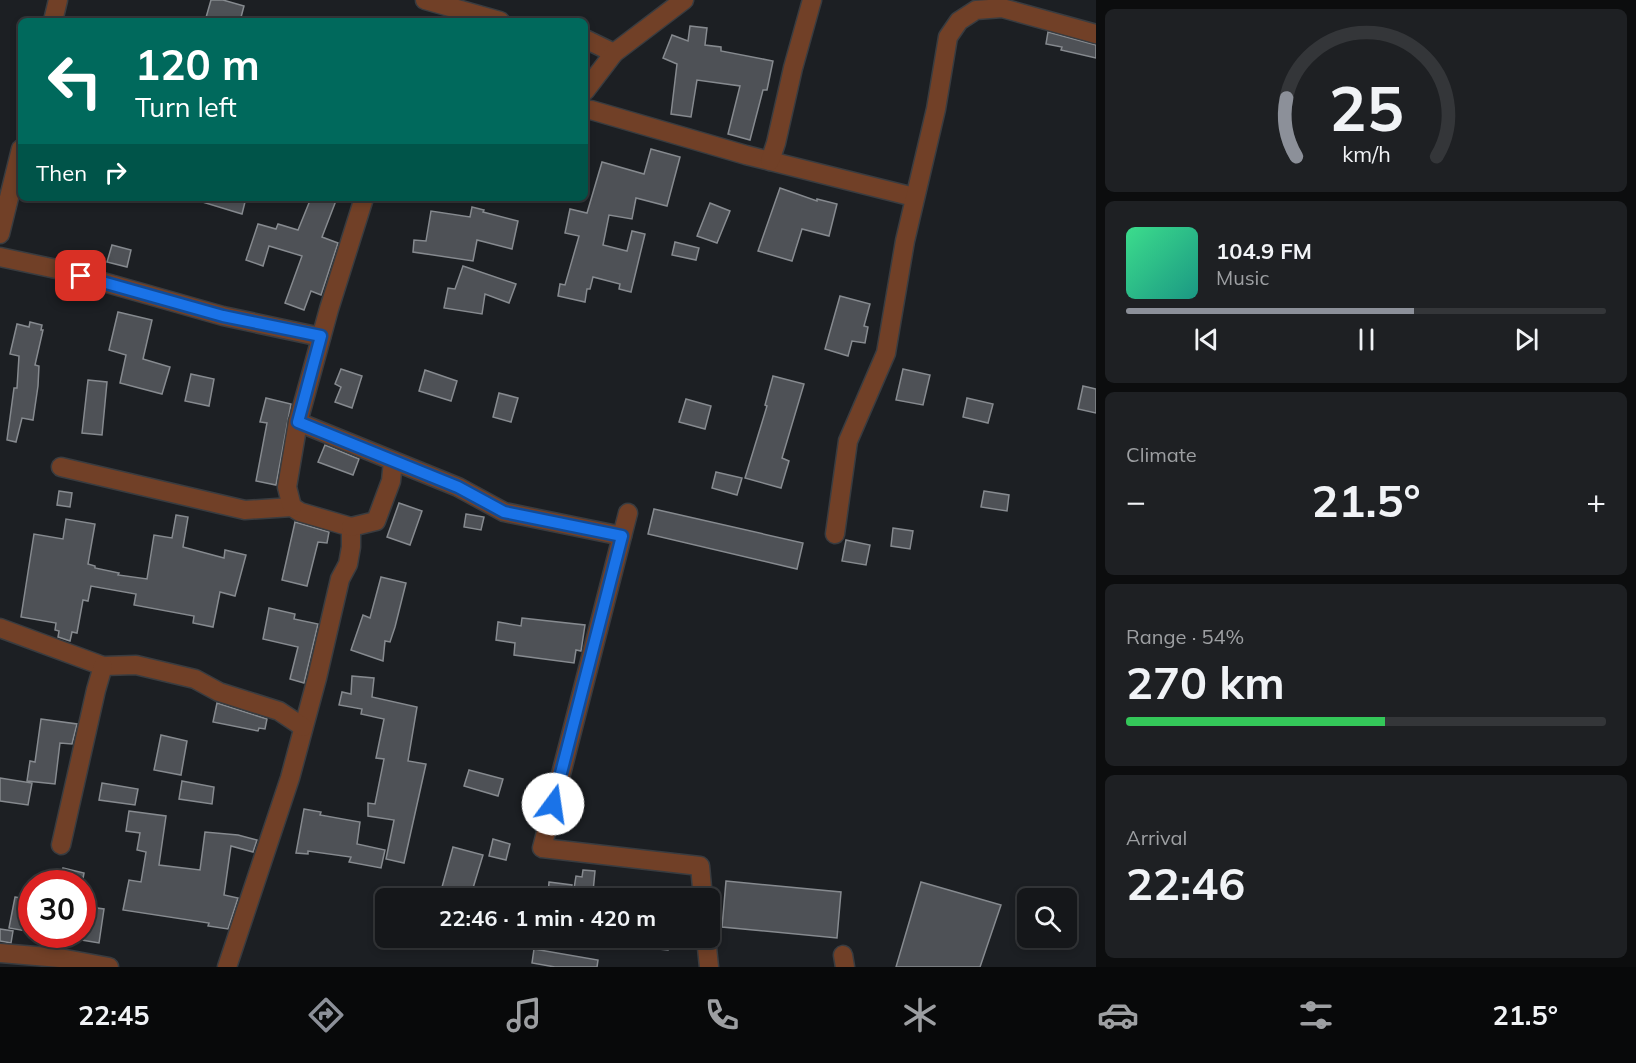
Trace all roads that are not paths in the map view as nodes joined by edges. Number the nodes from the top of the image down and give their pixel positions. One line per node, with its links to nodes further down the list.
1 (58, 0): 5 (street)
2 (425, 0): 6 (street)
3 (684, 0): 9 (street)
4 (812, 0): 13 (street)
5 (54, 18)
6 (489, 18)
7 (1096, 34): 14 (street)
8 (588, 40): 9 (street)
9 (614, 53): 10 (street)
10 (588, 87)
11 (588, 111): 13 (street)
12 (18, 161): 16 (street)
13 (770, 161): 14 (street)
14 (914, 197): 25 (street)
15 (363, 201): 18 (street)
16 (0, 234)
17 (0, 257): 18 (street)
18 (321, 336): 19 (street)
19 (298, 422): 20 (street); 22 (street)
20 (393, 461): 24 (street); 26 (street)
21 (61, 467): 22 (street)
22 (292, 507): 24 (street)
23 (628, 513): 26 (street)
24 (351, 527): 29 (street)
25 (835, 534)
26 (622, 536): 31 (street)
27 (0, 628): 28 (street)
28 (104, 666): 29 (street); 30 (street)
29 (303, 727): 35 (street)
30 (62, 845)
31 (702, 888)
32 (707, 948): 36 (street)
33 (0, 953): 34 (street)
34 (109, 967)
35 (227, 967)
36 (709, 967)

